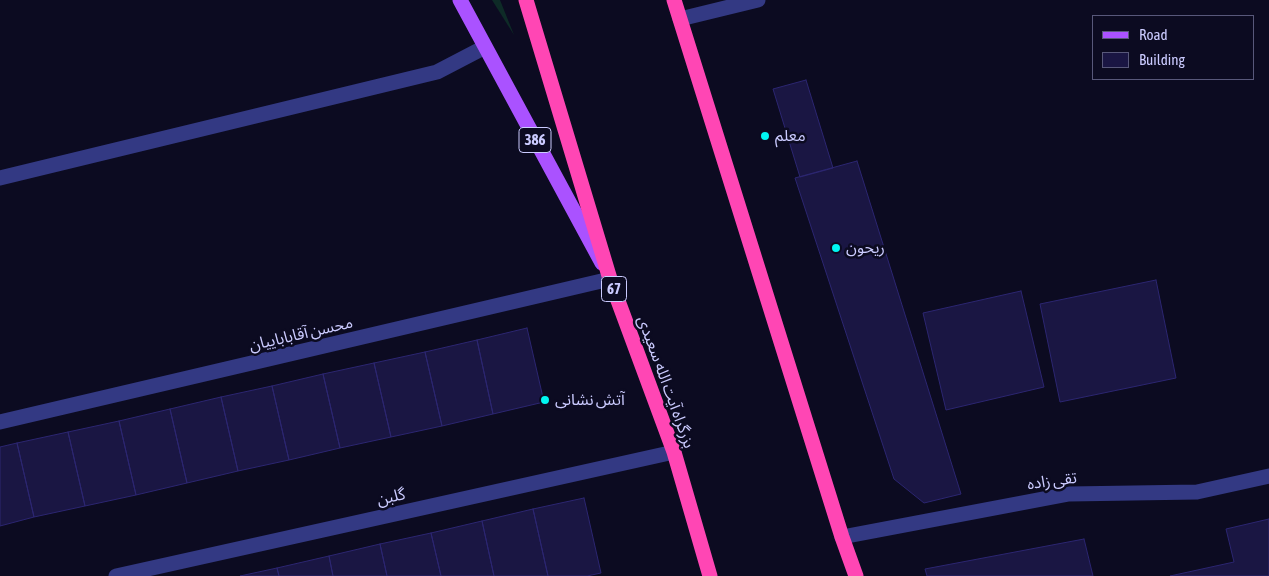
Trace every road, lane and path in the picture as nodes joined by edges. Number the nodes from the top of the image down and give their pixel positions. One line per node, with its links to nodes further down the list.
1 (460, 0): 6 (main road, 386)
2 (526, 0): 8 (highway, بزرگراه آیت الله سعیدی / 67)
3 (674, 0): 5 (highway)
4 (758, 0): 5 (street)
5 (680, 19): 12 (highway)
6 (485, 47): 7 (street); 8 (main road, 386)
7 (0, 178)
8 (610, 279): 9 (street, محسن آقاباباییان); 10 (highway, بزرگراه آیت الله سعیدی / 67)
9 (0, 422)
10 (674, 452): 13 (street, گلبن); 14 (highway, بزرگراه آیت الله سعیدی / 67)
11 (1269, 476): 12 (street, تقی زاده)
12 (842, 537): 15 (highway)
13 (116, 576)
14 (710, 576)
15 (856, 576)

